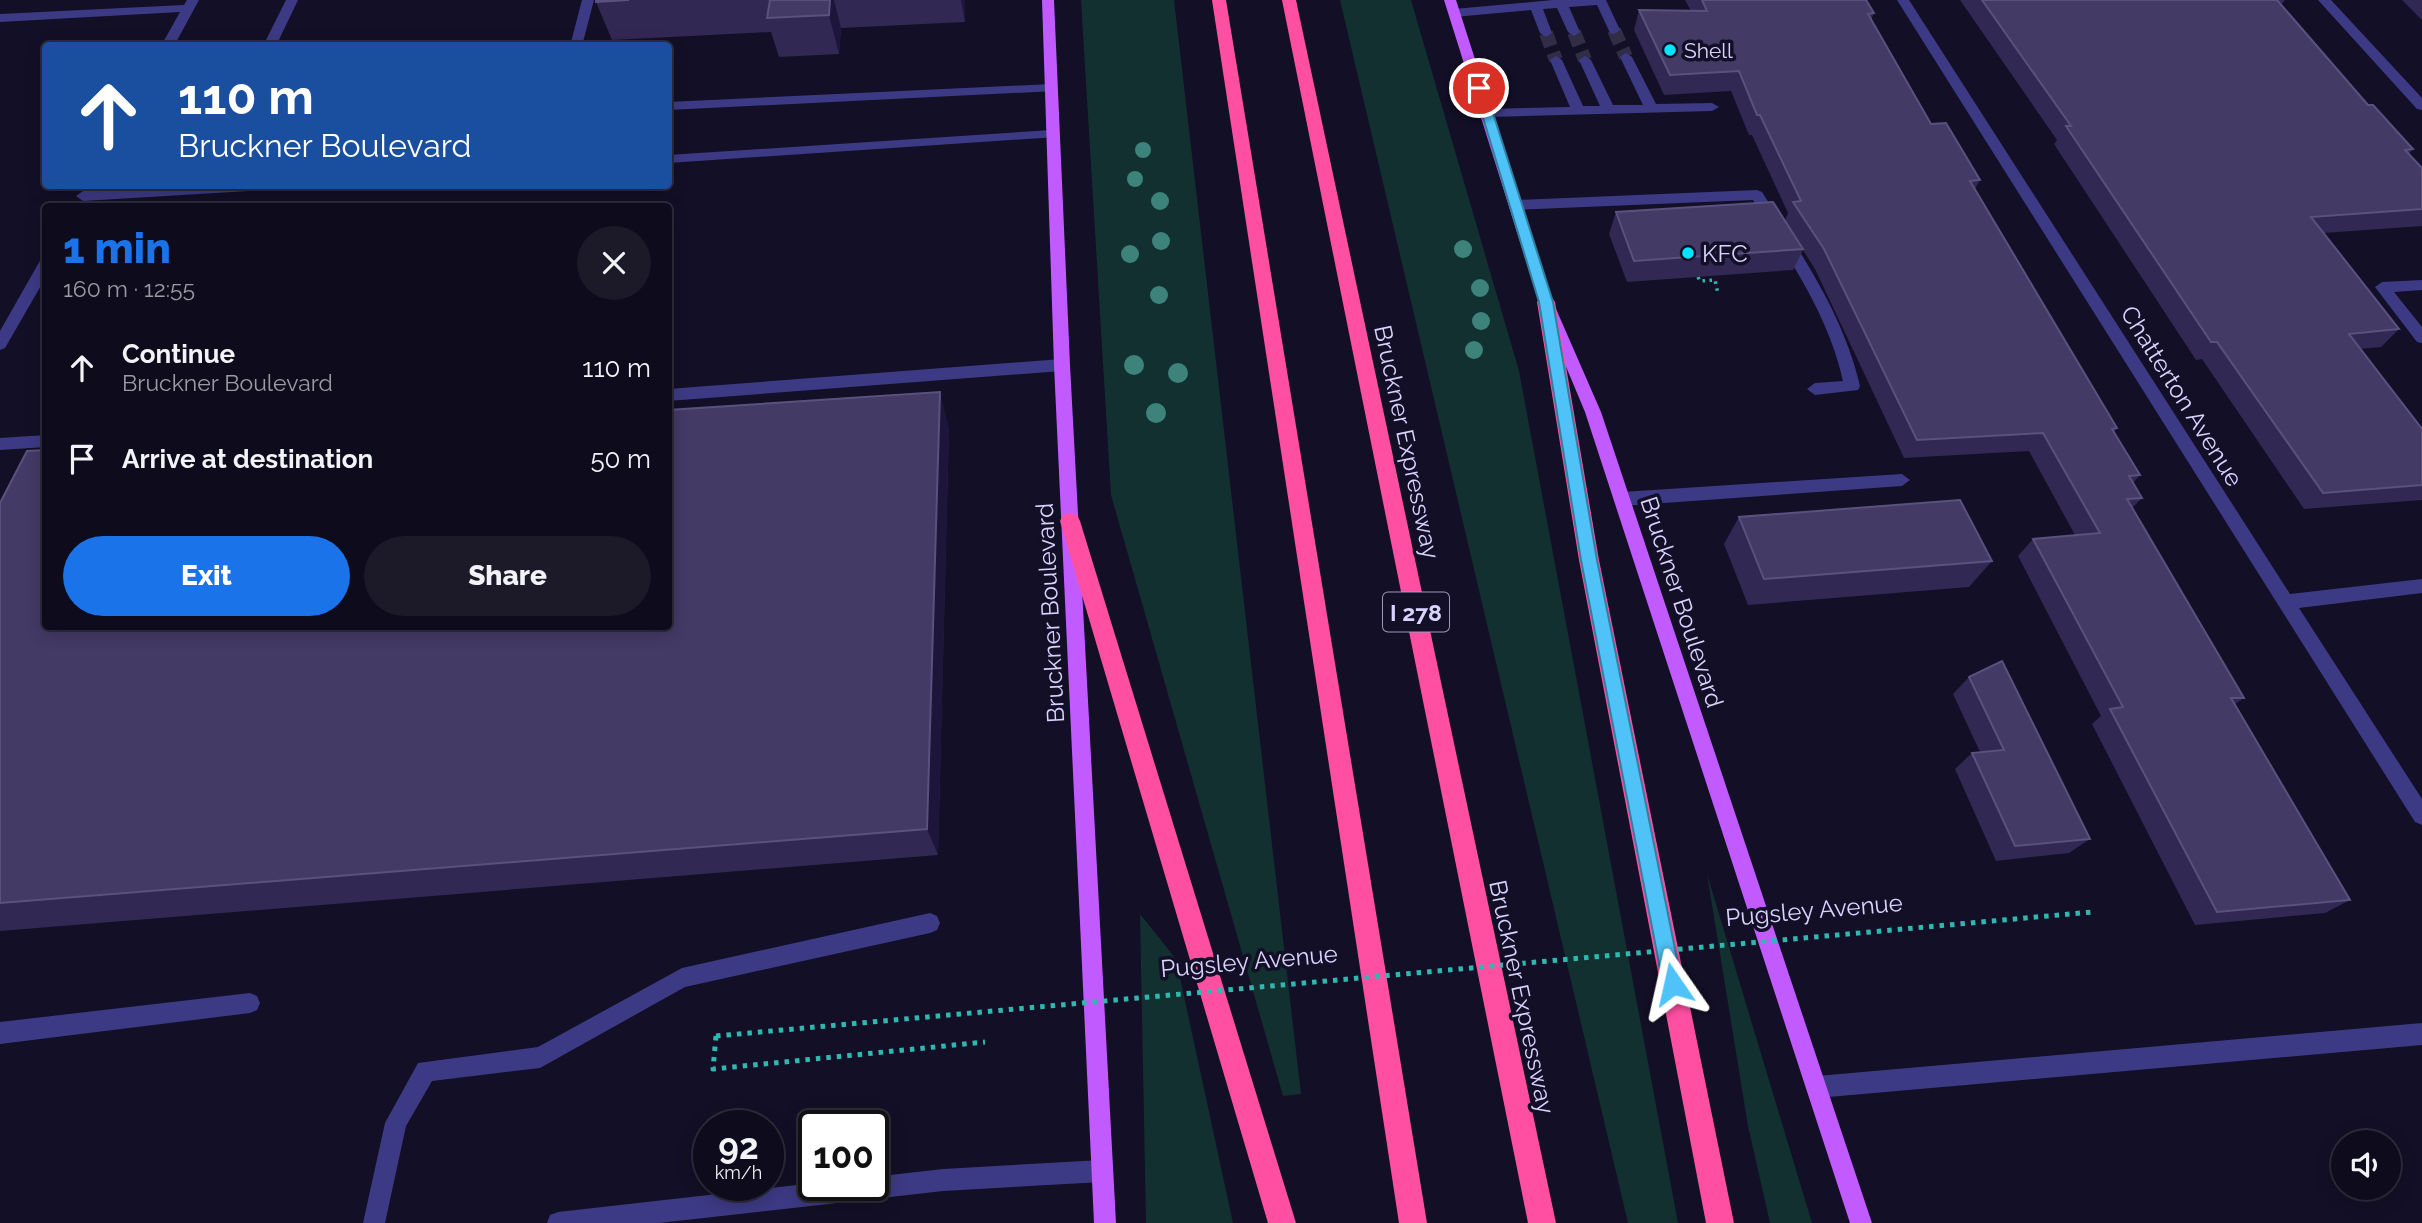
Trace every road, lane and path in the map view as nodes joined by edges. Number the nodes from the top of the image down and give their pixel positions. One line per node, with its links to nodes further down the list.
1 (115, 0): 13 (street)
2 (292, 0): 19 (street)
3 (588, 0): 20 (street)
4 (1048, 0): 24 (main road, Bruckner Boulevard)
5 (1219, 0): 68 (highway)
6 (1289, 0): 69 (highway, Bruckner Expressway / I 278)
7 (1903, 0): 53 (street, Chatterton Avenue)
8 (2323, 0): 26 (street)
9 (1560, 2): 11 (street); 15 (street); 16 (street)
10 (190, 4): 13 (street); 18 (street)
11 (1536, 6): 12 (street); 17 (street)
12 (1452, 7): 31 (main road, Bruckner Boulevard)
13 (106, 13): 14 (street)
14 (0, 18)
15 (1614, 30)
16 (1574, 32)
17 (1546, 33)
18 (169, 42)
19 (271, 42)
20 (577, 42)
21 (1626, 57): 28 (street)
22 (1556, 60): 30 (street)
23 (1585, 60): 29 (street)
24 (1051, 88): 25 (street); 32 (main road, Bruckner Boulevard)
25 (672, 106)
26 (2422, 106)
27 (1712, 107): 28 (street)
28 (1652, 109): 29 (street)
29 (1609, 110): 30 (street)
30 (1578, 111): 31 (street)
31 (1488, 113): 36 (main road, Bruckner Boulevard)
32 (1052, 134): 33 (street); 44 (main road, Bruckner Boulevard)
33 (672, 159)
34 (199, 189): 35 (street)
35 (83, 196)
36 (1515, 205): 41 (main road, Bruckner Boulevard); 45 (street)
37 (42, 269): 43 (street)
38 (1698, 277): 40 (path)
39 (2422, 285): 42 (street)
40 (1718, 294)
41 (1546, 302): 50 (main road, Bruckner Boulevard); 70 (highway)
42 (2422, 338)
43 (0, 344)
44 (1062, 365): 46 (street); 51 (main road, Bruckner Boulevard)
45 (1815, 389)
46 (672, 395)
47 (42, 441): 48 (street)
48 (0, 444)
49 (1902, 480): 50 (street)
50 (1622, 499): 61 (main road, Bruckner Boulevard)
51 (1070, 521): 62 (main road, Bruckner Boulevard); 67 (highway)
52 (2422, 586): 53 (street)
53 (2286, 602): 54 (street, Chatterton Avenue)
54 (2422, 816)
55 (2092, 912): 60 (path, Pugsley Avenue, bridge)
56 (930, 923): 63 (street)
57 (250, 1003): 58 (street)
58 (0, 1033)
59 (2422, 1034): 61 (street)
60 (985, 1042)
61 (1817, 1087): 71 (main road, Bruckner Boulevard)
62 (1102, 1171): 65 (street); 66 (main road, Bruckner Boulevard)
63 (374, 1223)
64 (558, 1223): 65 (street)
65 (566, 1223)
66 (1105, 1223)
67 (1282, 1223)
68 (1413, 1223)
69 (1542, 1223)
70 (1720, 1223)
71 (1861, 1223)

